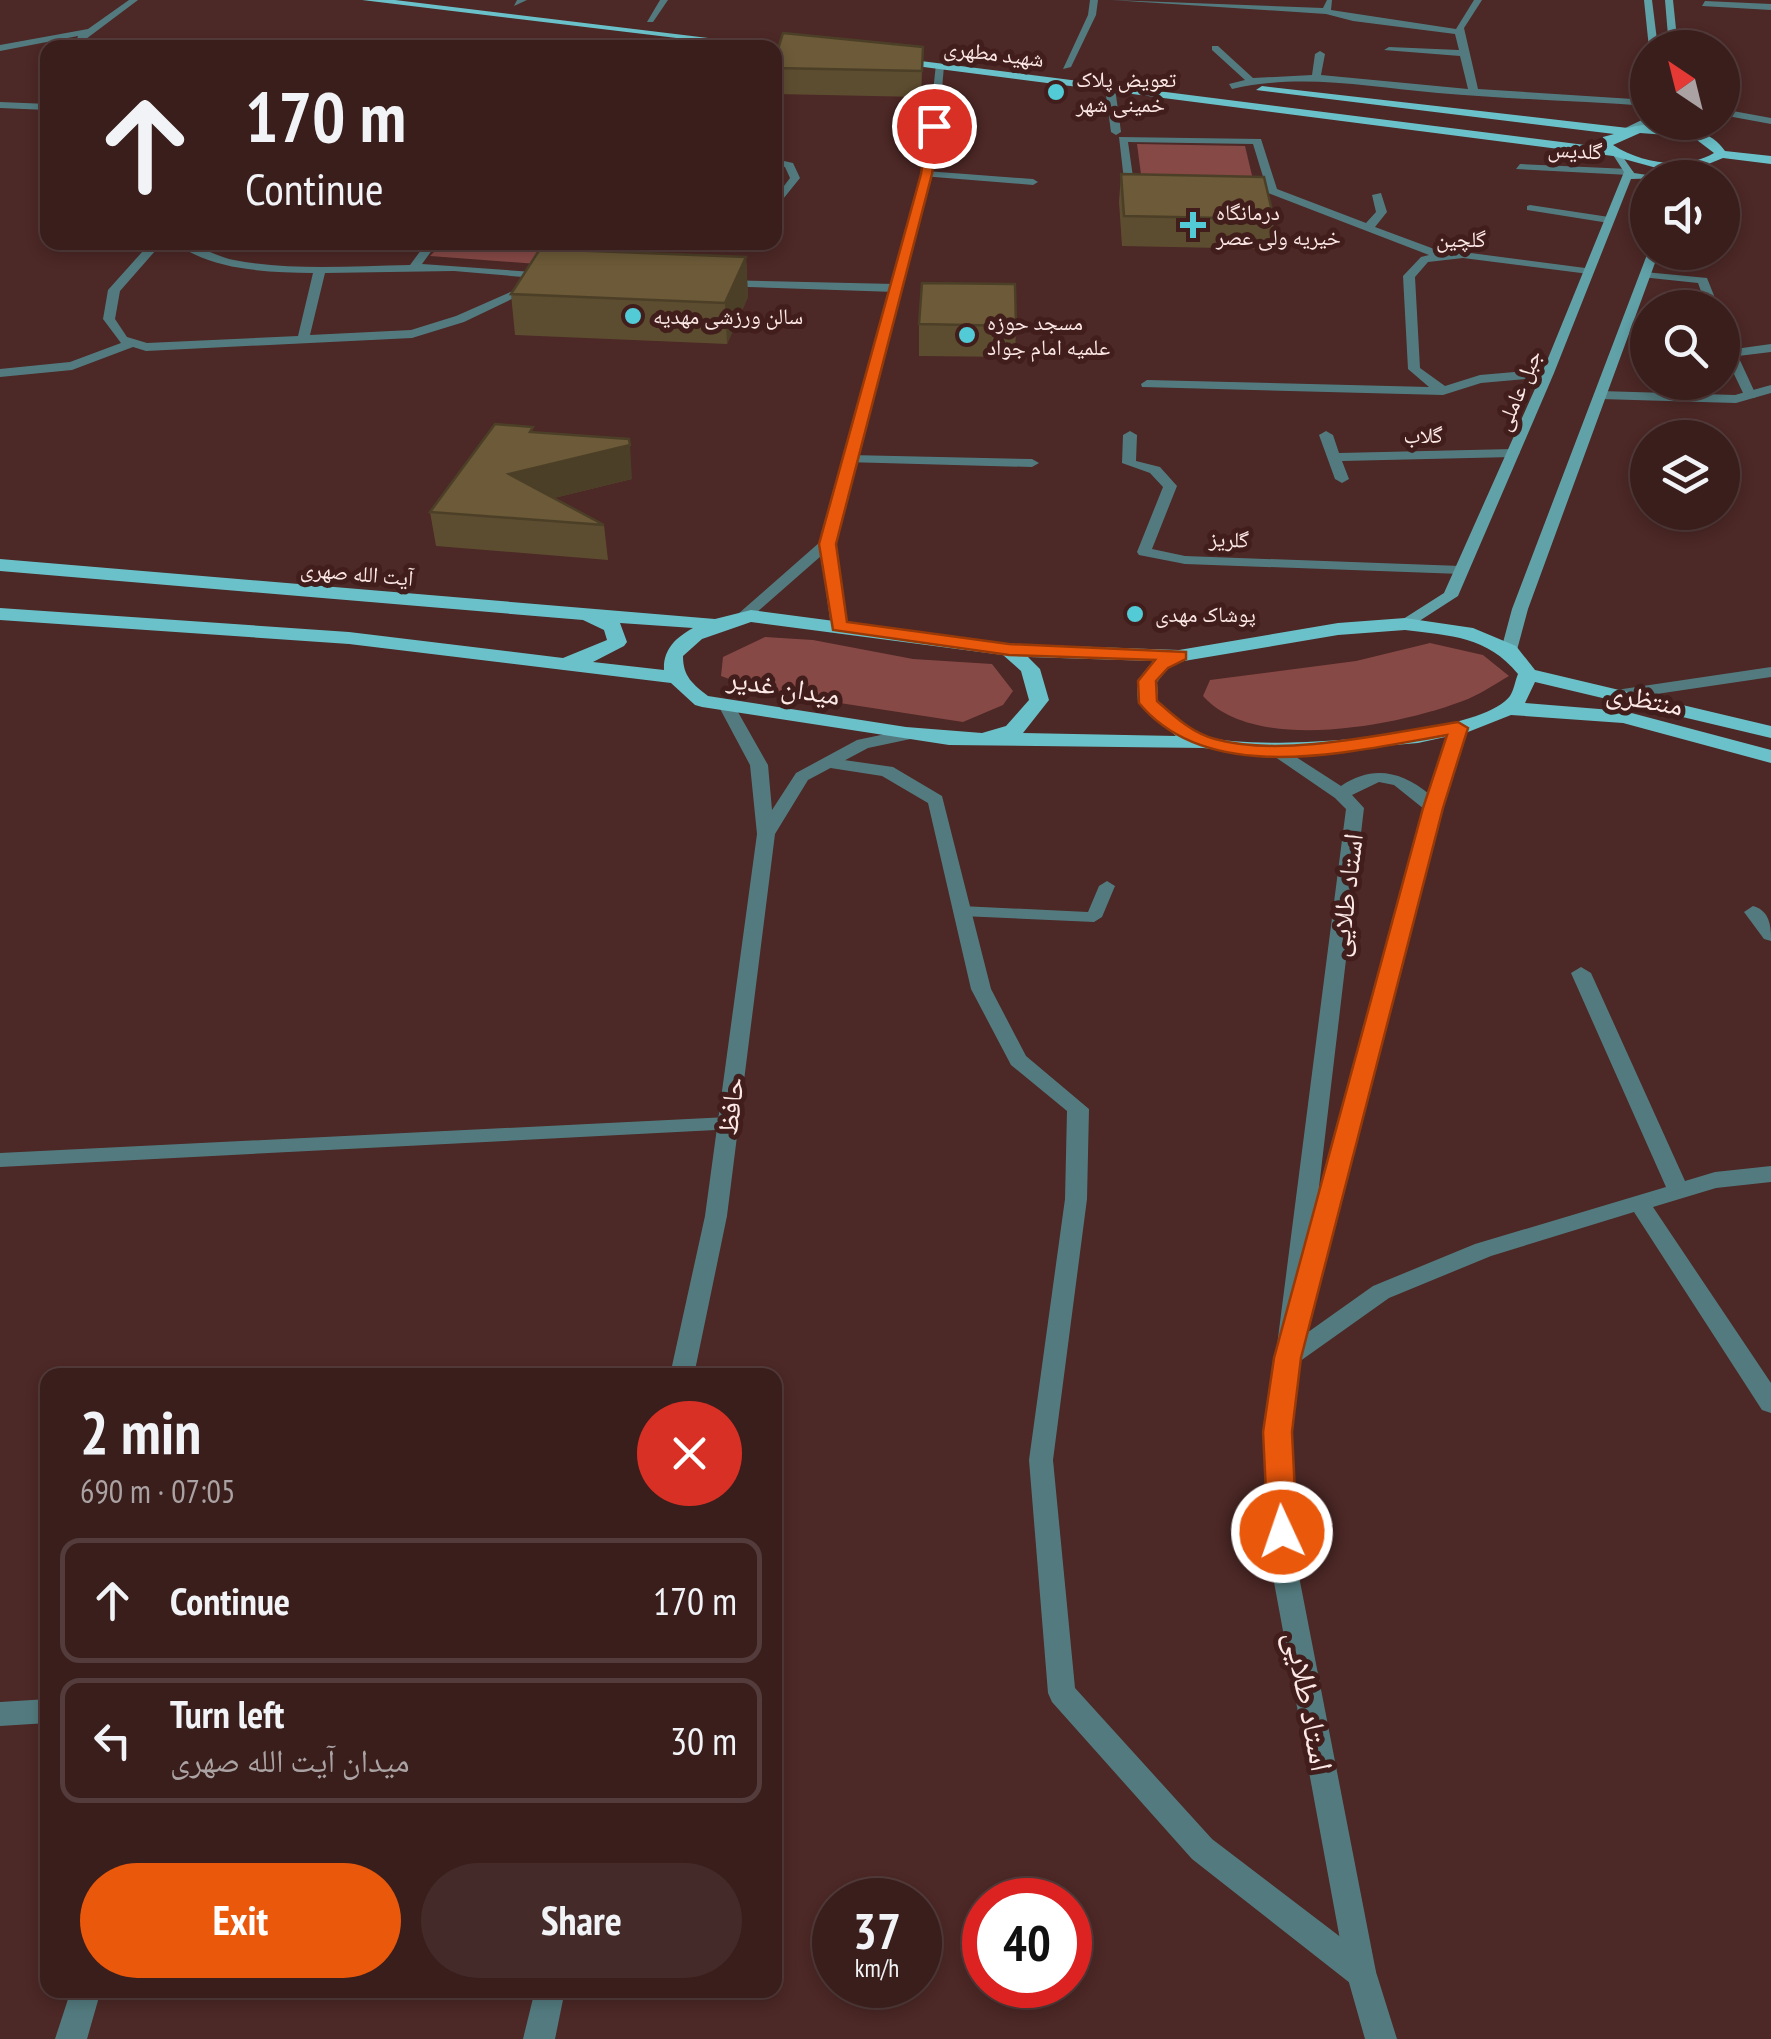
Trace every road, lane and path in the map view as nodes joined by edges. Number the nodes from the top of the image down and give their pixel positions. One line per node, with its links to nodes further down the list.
1 (134, 0): 20 (street)
2 (367, 0): 16 (main road)
3 (479, 0): 11 (main road)
4 (664, 0): 17 (street)
5 (1094, 0): 37 (street)
6 (1116, 0): 12 (street)
7 (1331, 0): 15 (street)
8 (1478, 0): 21 (street)
9 (1648, 0): 18 (main road)
10 (1669, 0): 19 (main road)
11 (520, 2): 16 (main road); 17 (main road)
12 (1187, 2): 15 (street)
13 (1705, 4): 14 (street)
14 (1771, 7)
15 (1326, 11): 21 (street)
16 (494, 14): 25 (main road)
17 (650, 20): 22 (main road)
18 (1652, 30)
19 (1672, 30)
20 (88, 32): 23 (street); 24 (street)
21 (1460, 32): 32 (street)
22 (813, 38)
23 (44, 40)
24 (79, 40)
25 (704, 40)
26 (40, 41): 27 (street)
27 (0, 48)
28 (782, 48): 31 (main road)
29 (1215, 48): 39 (street)
30 (1389, 50): 32 (street)
31 (820, 52)
32 (1465, 53): 44 (street)
33 (1320, 54): 40 (street)
34 (1037, 64): 35 (main road, شهید مطهری)
35 (939, 66): 43 (main road, شهید مطهری); 62 (street)
36 (1052, 66): 37 (main road, شهید مطهری)
37 (1066, 67): 38 (main road, شهید مطهری)
38 (1085, 70)
39 (1250, 80): 40 (street); 42 (street)
40 (1316, 80): 44 (street)
41 (1213, 84): 42 (main road)
42 (1232, 86): 51 (main road)
43 (1110, 88): 53 (street); 55 (main road, شهید مطهری)
44 (1473, 92): 45 (street)
45 (1630, 102)
46 (0, 106): 47 (street)
47 (40, 107)
48 (1740, 116): 49 (street)
49 (1771, 122)
50 (1630, 128): 51 (main road)
51 (1624, 131): 52 (main road); 55 (main road)
52 (1630, 131)
53 (1116, 132)
54 (1708, 140): 56 (main road)
55 (1614, 152): 57 (main road, شهید مطهری); 63 (main road)
56 (1722, 154): 58 (main road); 59 (main road)
57 (1645, 160)
58 (1710, 160)
59 (1771, 160)
60 (782, 163): 69 (street)
61 (1520, 167): 63 (street, گلدیس)
62 (926, 174): 64 (street); 85 (street)
63 (1628, 174): 71 (main road, جبل عاملی)
64 (1032, 182)
65 (1165, 188): 67 (street)
66 (1254, 191): 67 (street)
67 (1272, 191): 72 (street)
68 (1377, 195): 72 (street)
69 (782, 196)
70 (1530, 208): 71 (lane)
71 (1610, 220): 80 (main road, جبل عاملی)
72 (1368, 228): 76 (street)
73 (151, 250): 88 (street)
74 (198, 250): 78 (street)
75 (427, 250): 77 (street)
76 (1444, 257): 80 (street, گلچین); 96 (street, گلچین)
77 (413, 268): 78 (street); 82 (street)
78 (320, 269): 87 (street)
79 (1647, 270): 81 (main road)
80 (1589, 271): 92 (main road, جبل عاملی)
81 (1645, 275): 86 (street); 97 (main road)
82 (551, 277): 83 (street); 87 (street)
83 (569, 278)
84 (702, 283): 85 (street)
85 (896, 288): 103 (street)
86 (1707, 290)
87 (303, 341): 88 (street)
88 (133, 343): 91 (street)
89 (1771, 348): 90 (street)
90 (1740, 352)
91 (0, 373)
92 (1548, 373): 96 (street); 101 (main road, جبل عاملی)
93 (1740, 374): 98 (street)
94 (1147, 384): 96 (street)
95 (1771, 390): 98 (street)
96 (1443, 391)
97 (1600, 395): 98 (street); 116 (main road)
98 (1750, 395)
99 (1130, 435): 108 (street, گلریز)
100 (1326, 436): 102 (street)
101 (1513, 453): 102 (street, گلاب); 108 (main road, جبل عاملی)
102 (1334, 456): 105 (street)
103 (850, 459): 104 (street); 106 (street)
104 (1032, 464)
105 (1342, 478)
106 (828, 544): 111 (street); 114 (street)
107 (0, 565): 110 (main road, آیت الله صهری)
108 (1461, 570): 113 (main road, جبل عاملی)
109 (0, 614): 118 (main road)
110 (588, 616): 112 (main road, آیت الله صهری); 118 (main road)
111 (743, 617): 112 (main road, میدان غدیر); 114 (main road, میدان غدیر)
112 (711, 624): 121 (main road, میدان غدیر)
113 (1406, 624): 116 (main road, میدان غدیر); 117 (main road, میدان غدیر)
114 (839, 626): 115 (main road, میدان غدیر)
115 (1009, 650): 117 (main road, میدان غدیر); 128 (main road)
116 (1509, 650): 120 (main road)
117 (1179, 656): 129 (main road)
118 (552, 662): 121 (main road)
119 (1771, 672): 122 (street)
120 (1528, 674): 122 (main road, منتظری); 124 (main road)
121 (677, 678): 123 (main road, میدان غدیر)
122 (1616, 695): 126 (main road, منتظری)
123 (726, 705): 127 (main road, میدان غدیر); 135 (street)
124 (1506, 708): 125 (main road, میدان غدیر); 131 (main road, منتظری)
125 (1458, 728): 130 (main road, میدان غدیر); 134 (street, استاد طلایی)
126 (1771, 732)
127 (914, 733): 128 (main road, میدان غدیر); 132 (street)
128 (999, 739): 129 (main road, میدان غدیر)
129 (1207, 744): 130 (main road, میدان غدیر)
130 (1273, 750): 133 (street)
131 (1771, 757)
132 (830, 762): 135 (street); 137 (street)
133 (1342, 794): 134 (street); 146 (street, استاد طلایی)
134 (1433, 808): 146 (street, استاد طلایی)
135 (766, 834): 141 (street, حافظ)
136 (1107, 886): 137 (lane)
137 (961, 911): 151 (street)
138 (1753, 912): 139 (street)
139 (1771, 934)
140 (1580, 973): 144 (street)
141 (728, 1124): 142 (street); 147 (street, حافظ)
142 (0, 1160)
143 (1771, 1174): 144 (street)
144 (1679, 1191): 145 (street)
145 (1639, 1203): 146 (street); 148 (street)
146 (1288, 1358): 151 (street, استاد طلایی)
147 (683, 1368)
148 (1771, 1403)
149 (40, 1712): 150 (street)
150 (0, 1714)
151 (1361, 1972): 156 (street, استاد طلایی)
152 (83, 1998): 154 (street)
153 (548, 1998): 155 (street)
154 (70, 2039)
155 (539, 2039)
156 (1382, 2039)

